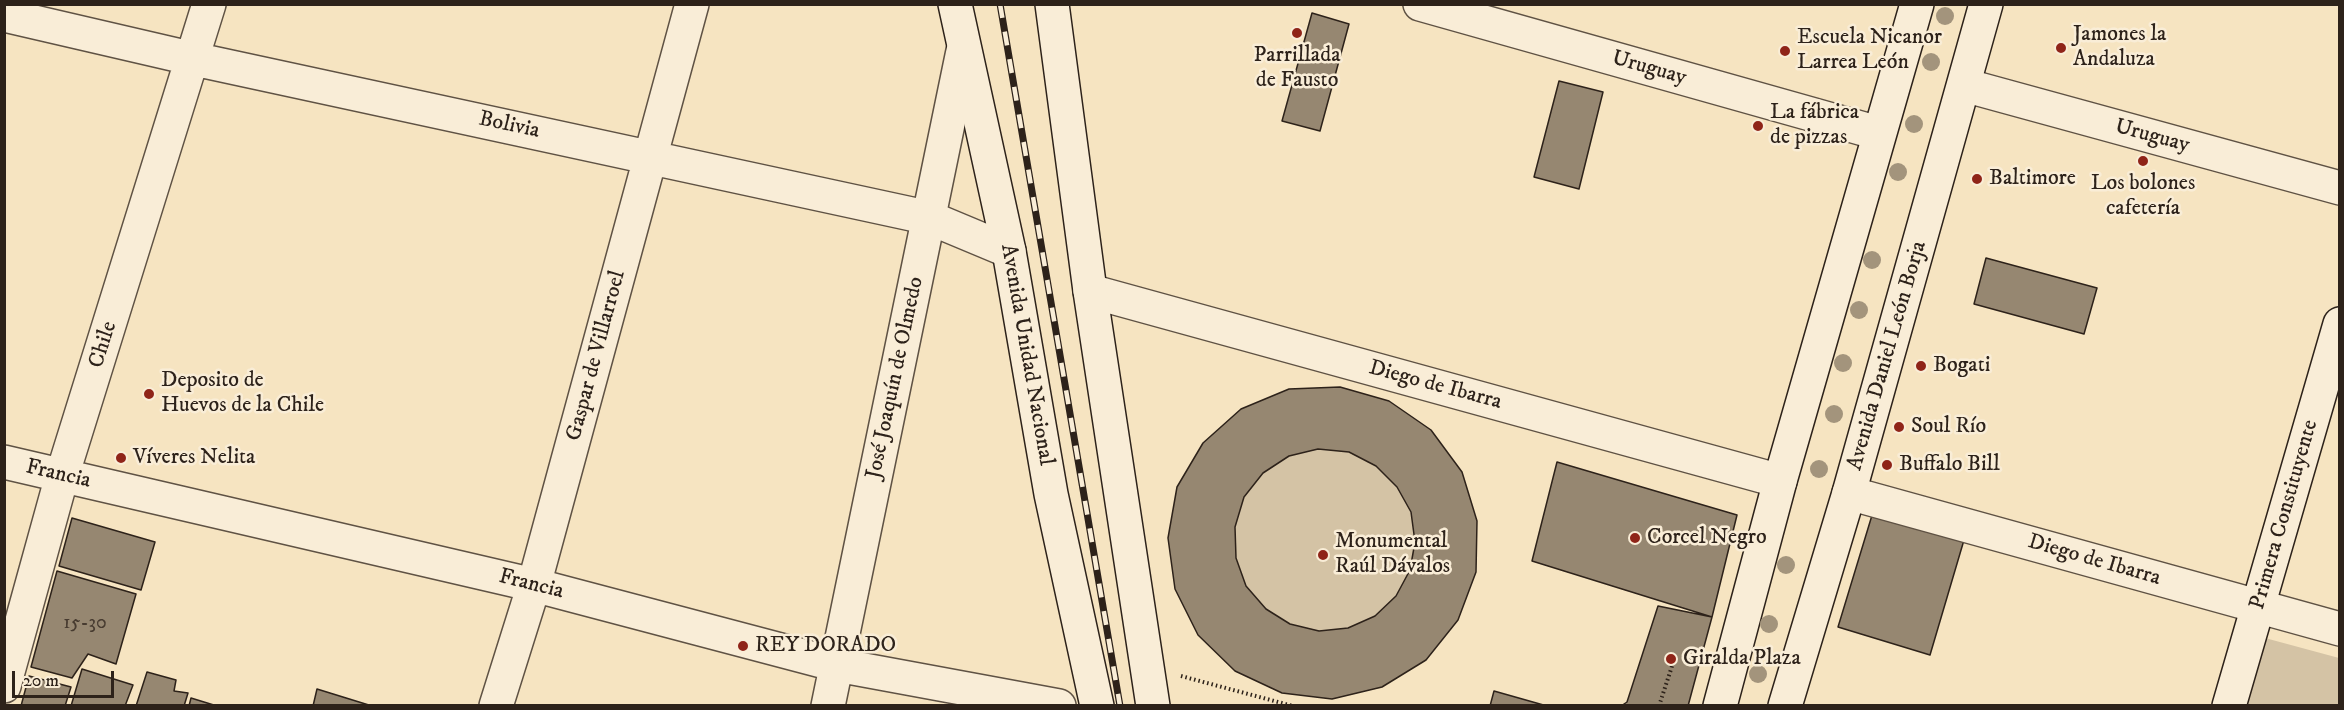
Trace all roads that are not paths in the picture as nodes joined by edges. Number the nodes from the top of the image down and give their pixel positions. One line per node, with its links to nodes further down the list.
1 (209, 4): 10 (street, Chile)
2 (692, 4): 13 (street, Gaspar de Villarroel)
3 (955, 4): 9 (street, Avenida Unidad Nacional)
4 (1052, 4): 17 (street)
5 (1420, 4): 12 (street, Uruguay)
6 (1917, 4): 12 (street)
7 (1986, 4): 11 (street, Avenida Daniel León Borja)
8 (4, 15): 10 (street, Bolivia)
9 (963, 51): 15 (street, José Joaquín de Olmedo); 16 (street, Avenida Unidad Nacional)
10 (194, 59): 13 (street, Bolivia); 20 (street, Chile)
11 (1964, 85): 14 (street, Uruguay); 22 (street, Avenida Daniel León Borja)
12 (1878, 133): 21 (street)
13 (651, 156): 15 (street, Bolivia); 23 (street, Gaspar de Villarroel)
14 (2340, 188)
15 (930, 218): 16 (street, Bolivia); 26 (street, José Joaquín de Olmedo)
16 (1009, 252): 31 (street, Avenida Unidad Nacional)
17 (1089, 291): 21 (street, Diego de Ibarra); 32 (street)
18 (2340, 324): 24 (street, Primera Constituyente)
19 (4, 462): 20 (street, Francia)
20 (62, 476): 23 (street, Francia); 27 (street, Chile)
21 (1780, 481): 33 (street)
22 (1849, 493): 24 (street, Diego de Ibarra); 34 (street, Avenida Daniel León Borja)
23 (534, 585): 26 (street, Francia); 28 (street, Gaspar de Villarroel)
24 (2258, 607): 25 (street, Diego de Ibarra); 35 (street, Primera Constituyente)
25 (2340, 629)
26 (837, 665): 29 (street, José Joaquín de Olmedo); 30 (street, Francia)
27 (4, 686)
28 (496, 705)
29 (828, 705)
30 (1059, 705)
31 (1097, 705)
32 (1153, 705)
33 (1720, 705)
34 (1785, 705)
35 (2229, 705)

